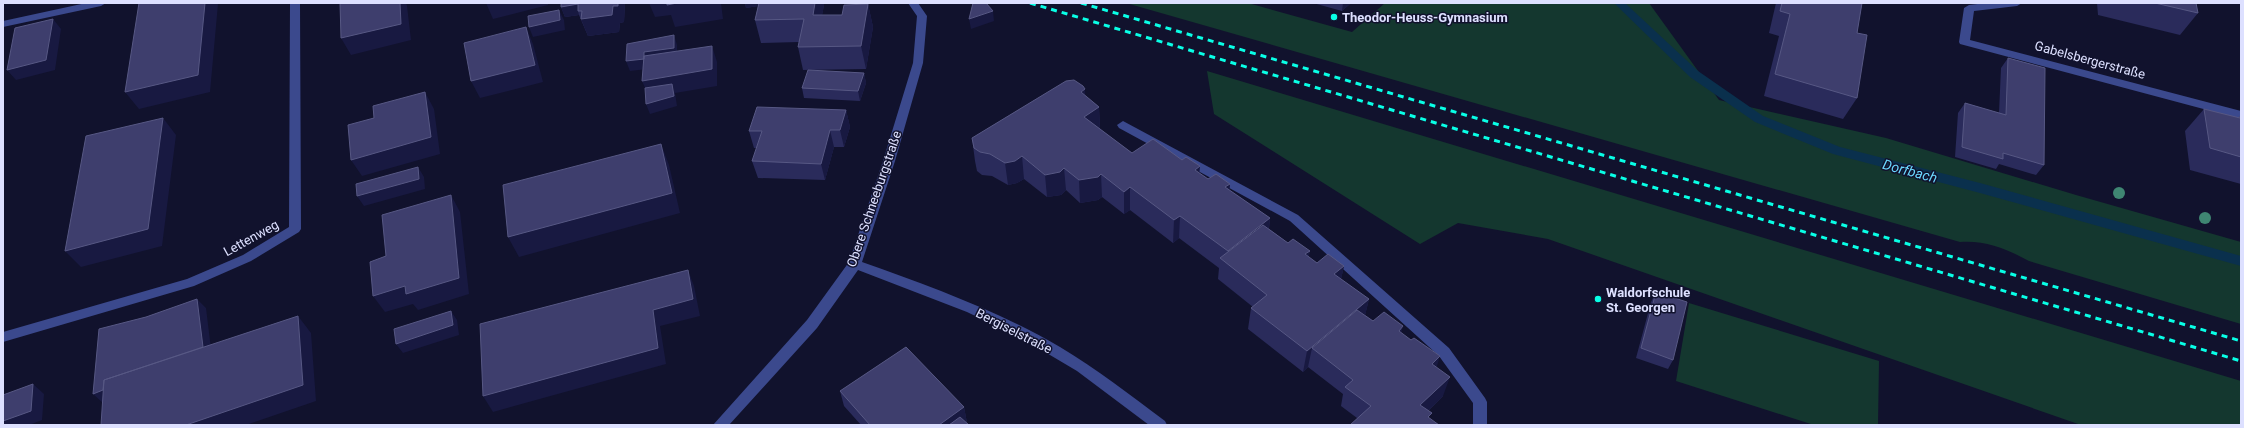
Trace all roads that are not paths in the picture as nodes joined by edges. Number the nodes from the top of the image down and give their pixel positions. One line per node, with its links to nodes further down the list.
1 (101, 3): 5 (street)
2 (295, 3): 9 (street, Lettenweg)
3 (913, 3): 8 (street, Obere Schneeburgstraße)
4 (2017, 3): 6 (street, Gabelsbergerstraße)
5 (3, 24)
6 (2241, 115)
7 (1123, 125): 12 (street)
8 (855, 264): 10 (street, Obere Schneeburgstraße); 11 (street, Bergiselstraße)
9 (3, 337)
10 (727, 423)
11 (1160, 425)
12 (1480, 425)

